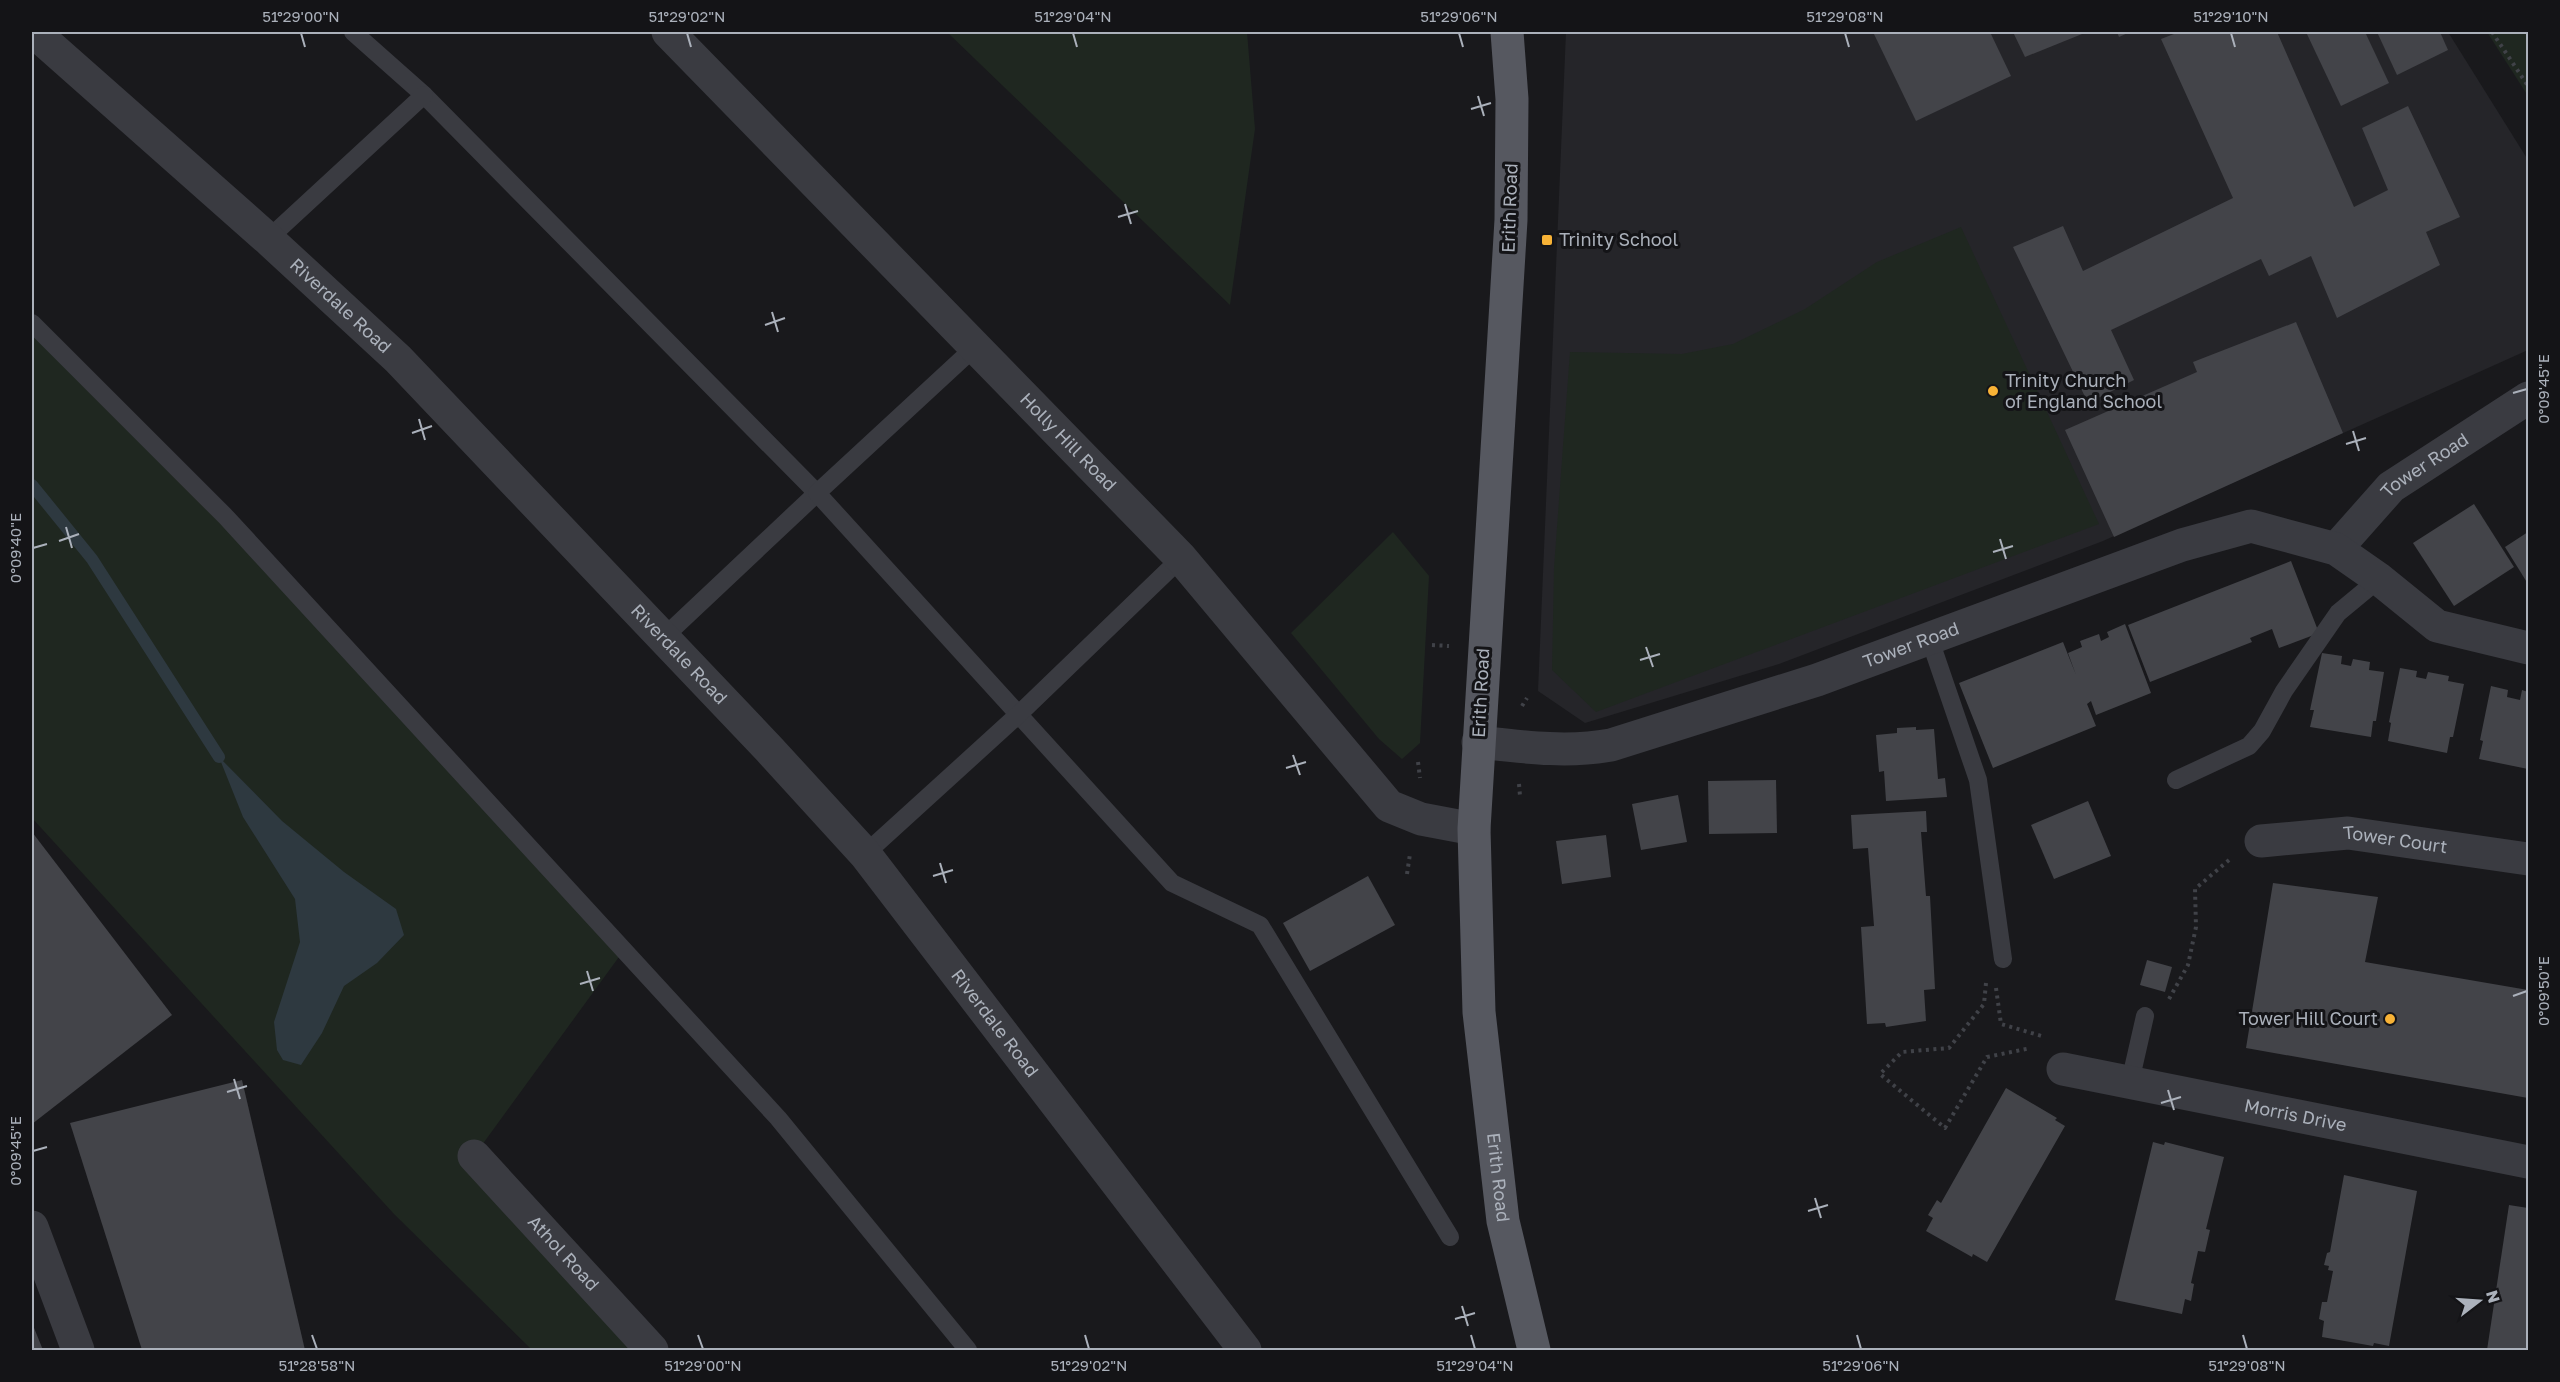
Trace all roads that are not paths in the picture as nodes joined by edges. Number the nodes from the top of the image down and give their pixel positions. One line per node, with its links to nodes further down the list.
1 (34, 32): 6 (street, Riverdale Road)
2 (353, 32): 5 (lane)
3 (668, 32): 8 (street, Holly Hill Road)
4 (1507, 32): 18 (main road, Erith Road)
5 (424, 95): 6 (lane); 10 (lane)
6 (268, 239): 14 (street, Riverdale Road)
7 (32, 323): 34 (lane)
8 (975, 347): 10 (lane); 12 (street, Holly Hill Road)
9 (2529, 398): 11 (street, Tower Road)
10 (817, 493): 14 (lane); 17 (lane)
11 (2336, 549): 13 (street, Tower Road); 15 (street, Tower Road)
12 (1181, 558): 17 (lane); 20 (street, Holly Hill Road)
13 (2379, 579): 16 (street, Tower Road); 19 (lane)
14 (664, 637): 22 (street, Riverdale Road)
15 (1930, 640): 18 (street, Tower Road); 24 (lane)
16 (2529, 648)
17 (1019, 714): 22 (lane); 31 (lane)
18 (1478, 742): 20 (main road, Erith Road)
19 (2176, 780)
20 (1474, 829): 36 (main road, Erith Road)
21 (2261, 841): 23 (street, Tower Court)
22 (865, 854): 35 (street, Riverdale Road)
23 (2529, 859)
24 (2003, 959)
25 (2145, 1016): 27 (lane)
26 (2055, 1057): 27 (street, Morris Drive)
27 (2130, 1082): 29 (street, Morris Drive)
28 (474, 1156): 33 (street, Athol Road)
29 (2529, 1162)
30 (32, 1227): 32 (street)
31 (1450, 1237)
32 (78, 1350)
33 (652, 1350)
34 (968, 1350)
35 (1245, 1350)
36 (1534, 1350)

